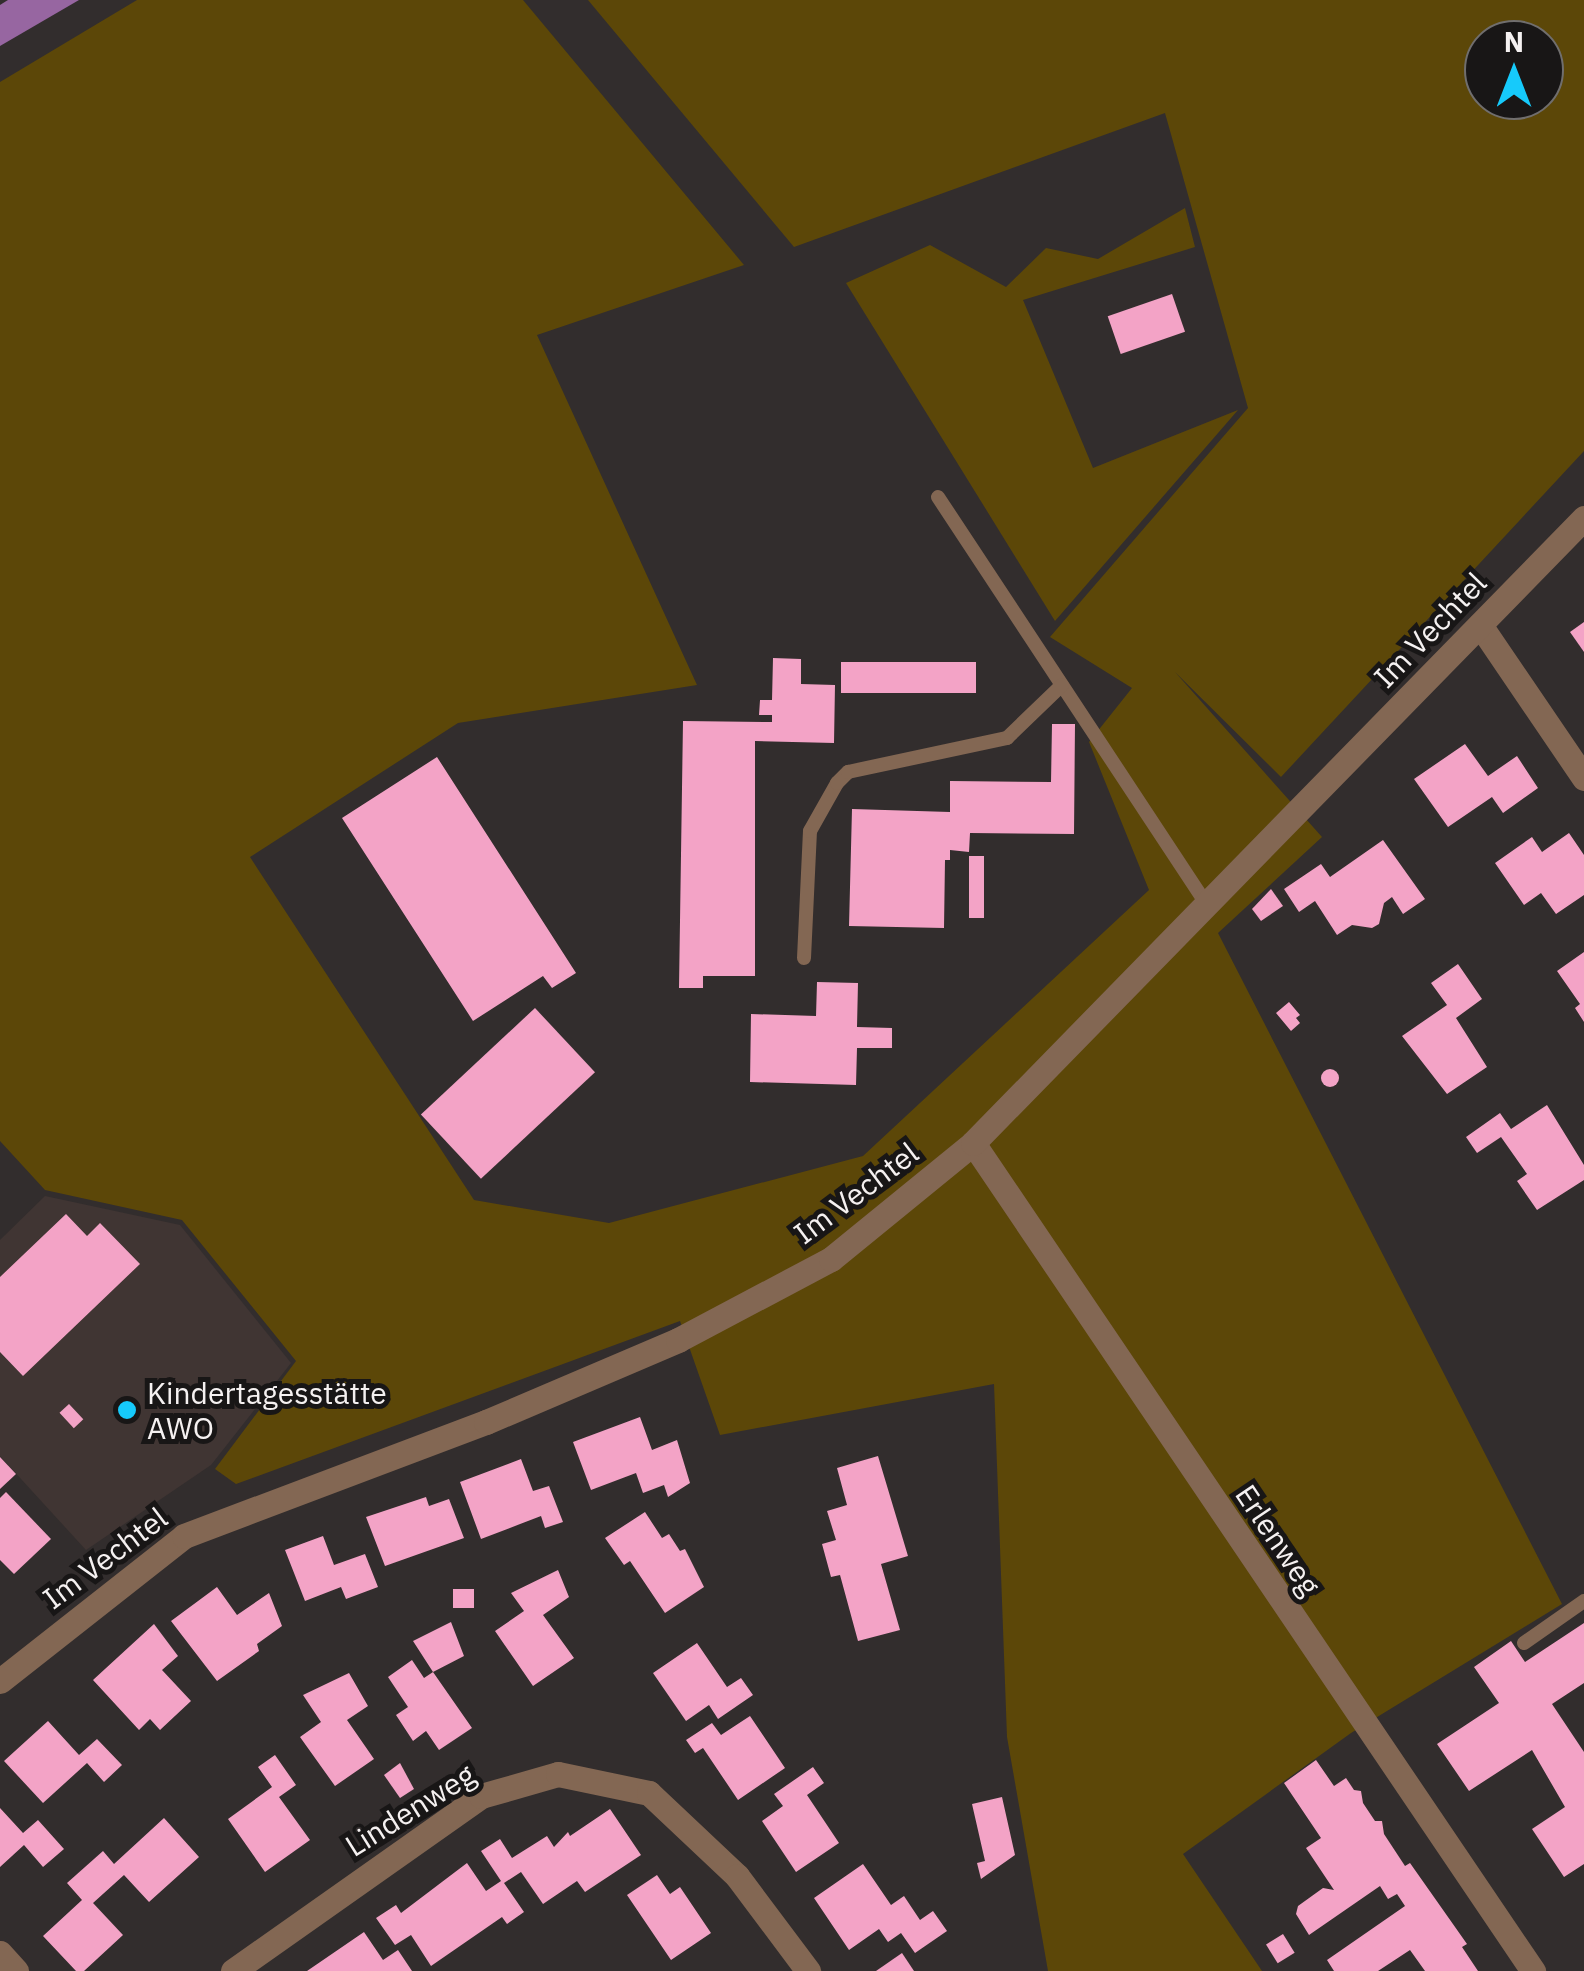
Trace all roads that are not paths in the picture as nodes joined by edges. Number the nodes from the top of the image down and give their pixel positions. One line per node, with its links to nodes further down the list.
1 (938, 497): 4 (lane)
2 (1584, 518): 3 (street, Im Vechtel)
3 (1480, 625): 5 (street); 6 (street, Im Vechtel)
4 (1062, 686): 6 (lane); 7 (lane)
5 (1584, 778)
6 (1207, 905): 8 (street, Im Vechtel)
7 (804, 958)
8 (973, 1144): 11 (street, Im Vechtel); 16 (street, Erlenweg)
9 (1584, 1601): 10 (lane)
10 (1524, 1643)
11 (0, 1681)
12 (0, 1952): 14 (street)
13 (806, 1970): 15 (street, Lindenweg)
14 (16, 1971)
15 (232, 1971)
16 (1533, 1971)

